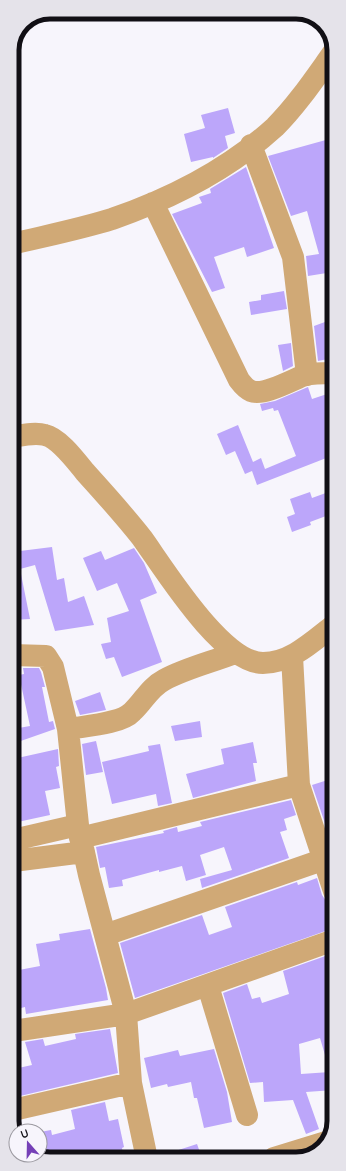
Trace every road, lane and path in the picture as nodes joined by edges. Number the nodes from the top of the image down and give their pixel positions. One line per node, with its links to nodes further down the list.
1 (327, 61): 2 (street)
2 (251, 145): 3 (street); 6 (street)
3 (153, 203): 4 (street); 6 (street)
4 (19, 242)
5 (327, 374): 6 (street)
6 (307, 375)
7 (19, 436): 9 (street)
8 (327, 631): 11 (street)
9 (235, 653): 11 (street); 12 (street)
10 (19, 655): 12 (street)
11 (292, 656): 13 (street)
12 (68, 729): 14 (street)
13 (299, 785): 14 (street); 17 (street)
14 (81, 838): 15 (street); 16 (street); 19 (street)
15 (19, 840)
16 (19, 859)
17 (325, 859): 18 (street); 19 (street)
18 (327, 866)
19 (105, 935): 22 (street)
20 (327, 943): 21 (street)
21 (208, 986): 22 (street); 26 (street)
22 (126, 1014): 23 (street); 24 (street)
23 (19, 1031)
24 (130, 1083): 25 (street); 28 (street)
25 (19, 1109)
26 (247, 1115)
27 (316, 1145): 29 (street)
28 (146, 1152)
29 (294, 1152)

